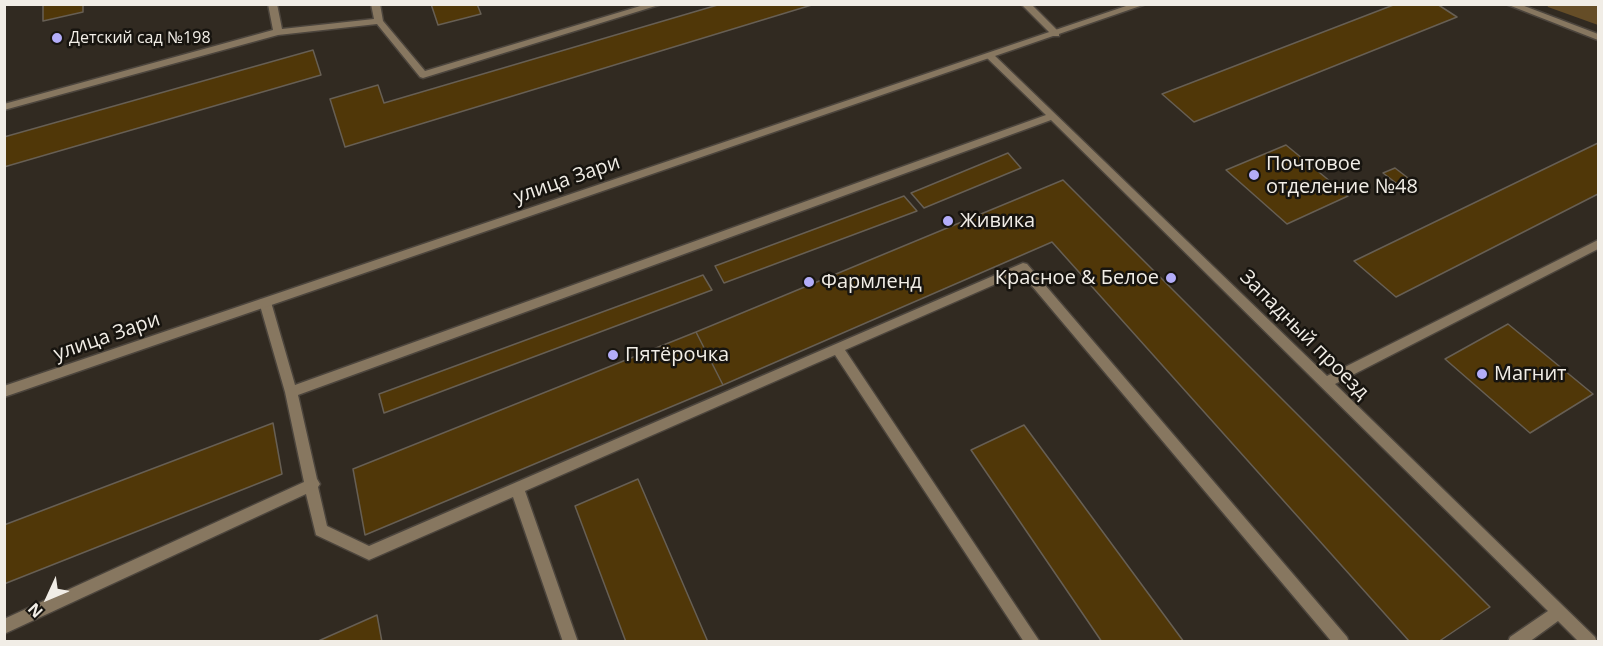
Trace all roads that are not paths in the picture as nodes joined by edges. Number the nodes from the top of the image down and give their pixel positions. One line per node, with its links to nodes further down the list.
1 (272, 4): 8 (street)
2 (375, 4): 7 (street)
3 (658, 4): 7 (street)
4 (1025, 4): 9 (street)
5 (1142, 4): 9 (street, улица Зари)
6 (1510, 4): 10 (street)
7 (379, 21): 8 (street)
8 (278, 32): 12 (street)
9 (1056, 34): 11 (street, улица Зари)
10 (1599, 37)
11 (990, 56): 13 (street, Западный проезд); 15 (street, улица Зари)
12 (4, 107)
13 (1053, 116): 17 (street, Западный проезд); 19 (street)
14 (1599, 244): 17 (street)
15 (265, 302): 18 (street, улица Зари); 19 (street)
16 (837, 348): 21 (street); 25 (street); 26 (street)
17 (1326, 382): 22 (street, Западный проезд)
18 (4, 392)
19 (291, 393): 20 (street)
20 (313, 484): 21 (street); 23 (street)
21 (517, 488): 24 (street)
22 (1559, 612): 27 (street); 28 (street, Западный проезд)
23 (4, 627)
24 (571, 642)
25 (1033, 642)
26 (1342, 642)
27 (1515, 642)
28 (1590, 642)

